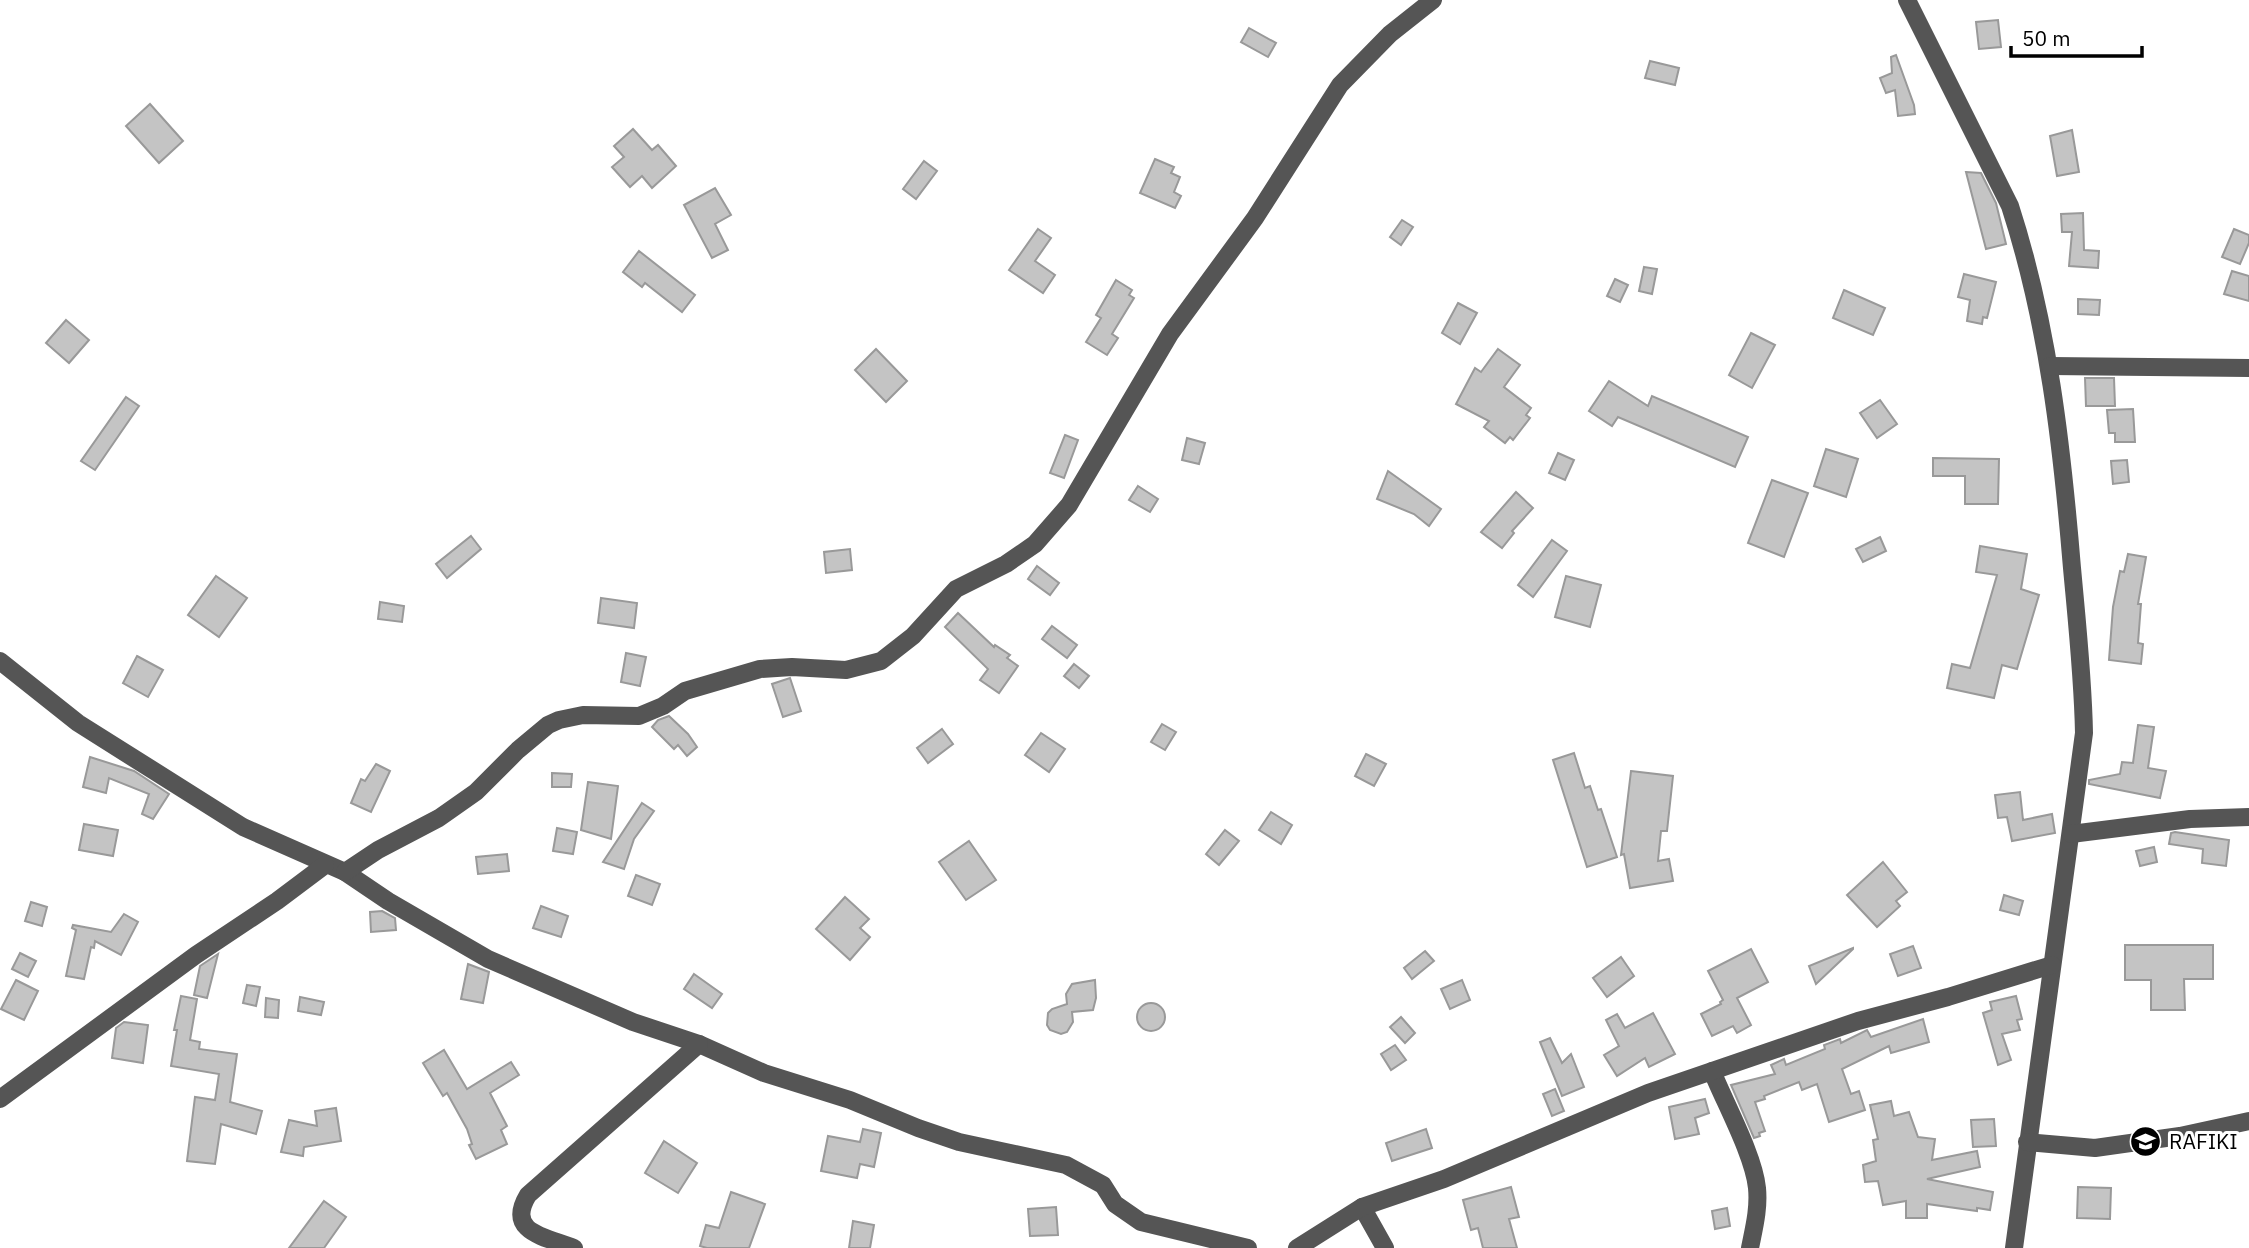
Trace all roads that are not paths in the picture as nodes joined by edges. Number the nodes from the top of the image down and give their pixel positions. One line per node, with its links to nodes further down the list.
1 (1433, 0): 9 (street)
2 (1907, 0): 3 (street)
3 (2050, 366): 4 (street); 7 (street)
4 (2249, 368)
5 (0, 661): 8 (street)
6 (2249, 817): 7 (street)
7 (2071, 834): 10 (street)
8 (325, 865): 9 (street); 13 (street)
9 (345, 872): 11 (street)
10 (2052, 965): 12 (street); 15 (street)
11 (699, 1044): 17 (street); 18 (street)
12 (1713, 1071): 16 (street); 21 (street)
13 (0, 1099)
14 (2249, 1121): 15 (street)
15 (2027, 1142): 22 (street)
16 (1362, 1207): 19 (street); 20 (street)
17 (574, 1248)
18 (1248, 1248)
19 (1297, 1248)
20 (1385, 1248)
21 (1750, 1248)
22 (2014, 1248)

